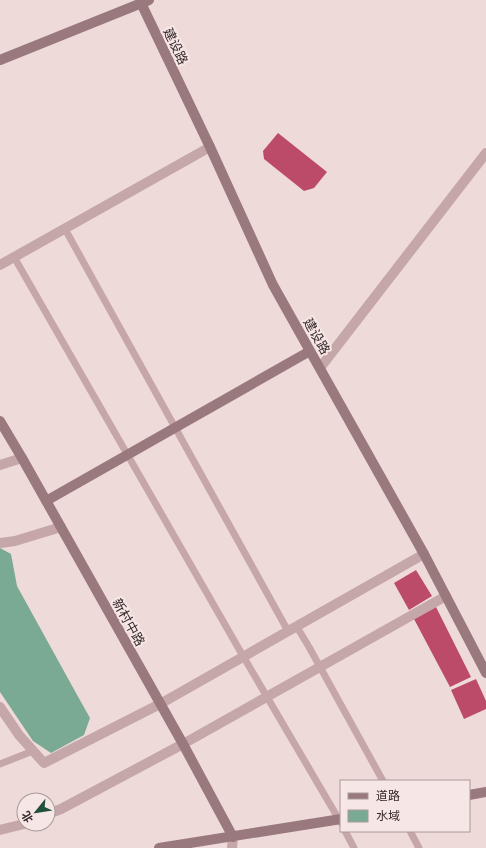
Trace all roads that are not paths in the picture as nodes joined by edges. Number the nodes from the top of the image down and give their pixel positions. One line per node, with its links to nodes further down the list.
1 (145, 2): 2 (street); 3 (street, 建设路)
2 (0, 60)
3 (210, 147): 5 (street); 8 (street, 建设路)
4 (486, 153): 9 (street)
5 (65, 229): 6 (street); 11 (lane)
6 (14, 257): 7 (street); 12 (lane)
7 (0, 265)
8 (310, 351): 9 (street, 建设路); 11 (street)
9 (320, 368): 18 (street, 建设路)
10 (0, 421): 13 (street, 新村中路)
11 (175, 427): 12 (street); 20 (lane)
12 (127, 454): 15 (street); 21 (lane)
13 (22, 458): 14 (street); 15 (street, 新村中路)
14 (0, 465)
15 (46, 501): 16 (street, 新村中路)
16 (61, 528): 17 (street); 25 (street, 新村中路)
17 (0, 543)
18 (424, 554): 19 (street, 建设路); 20 (street)
19 (446, 596): 22 (street); 23 (street, 建设路)
20 (293, 629): 21 (street); 22 (lane)
21 (243, 656): 24 (lane); 25 (street)
22 (321, 668): 24 (street); 30 (lane)
23 (486, 674)
24 (267, 696): 27 (street); 34 (lane)
25 (160, 704): 27 (street, 新村中路); 28 (street)
26 (0, 707): 28 (street)
27 (183, 744): 33 (street); 39 (street, 新村中路)
28 (34, 751): 29 (lane)
29 (0, 764)
30 (382, 780)
31 (486, 792): 32 (street)
32 (470, 795)
33 (56, 811)
34 (340, 821): 39 (street)
35 (16, 826): 36 (street)
36 (0, 830)
37 (346, 832): 42 (lane)
38 (411, 832): 43 (lane)
39 (233, 837): 40 (street); 41 (street)
40 (159, 848)
41 (232, 848)
42 (354, 848)
43 (419, 848)

